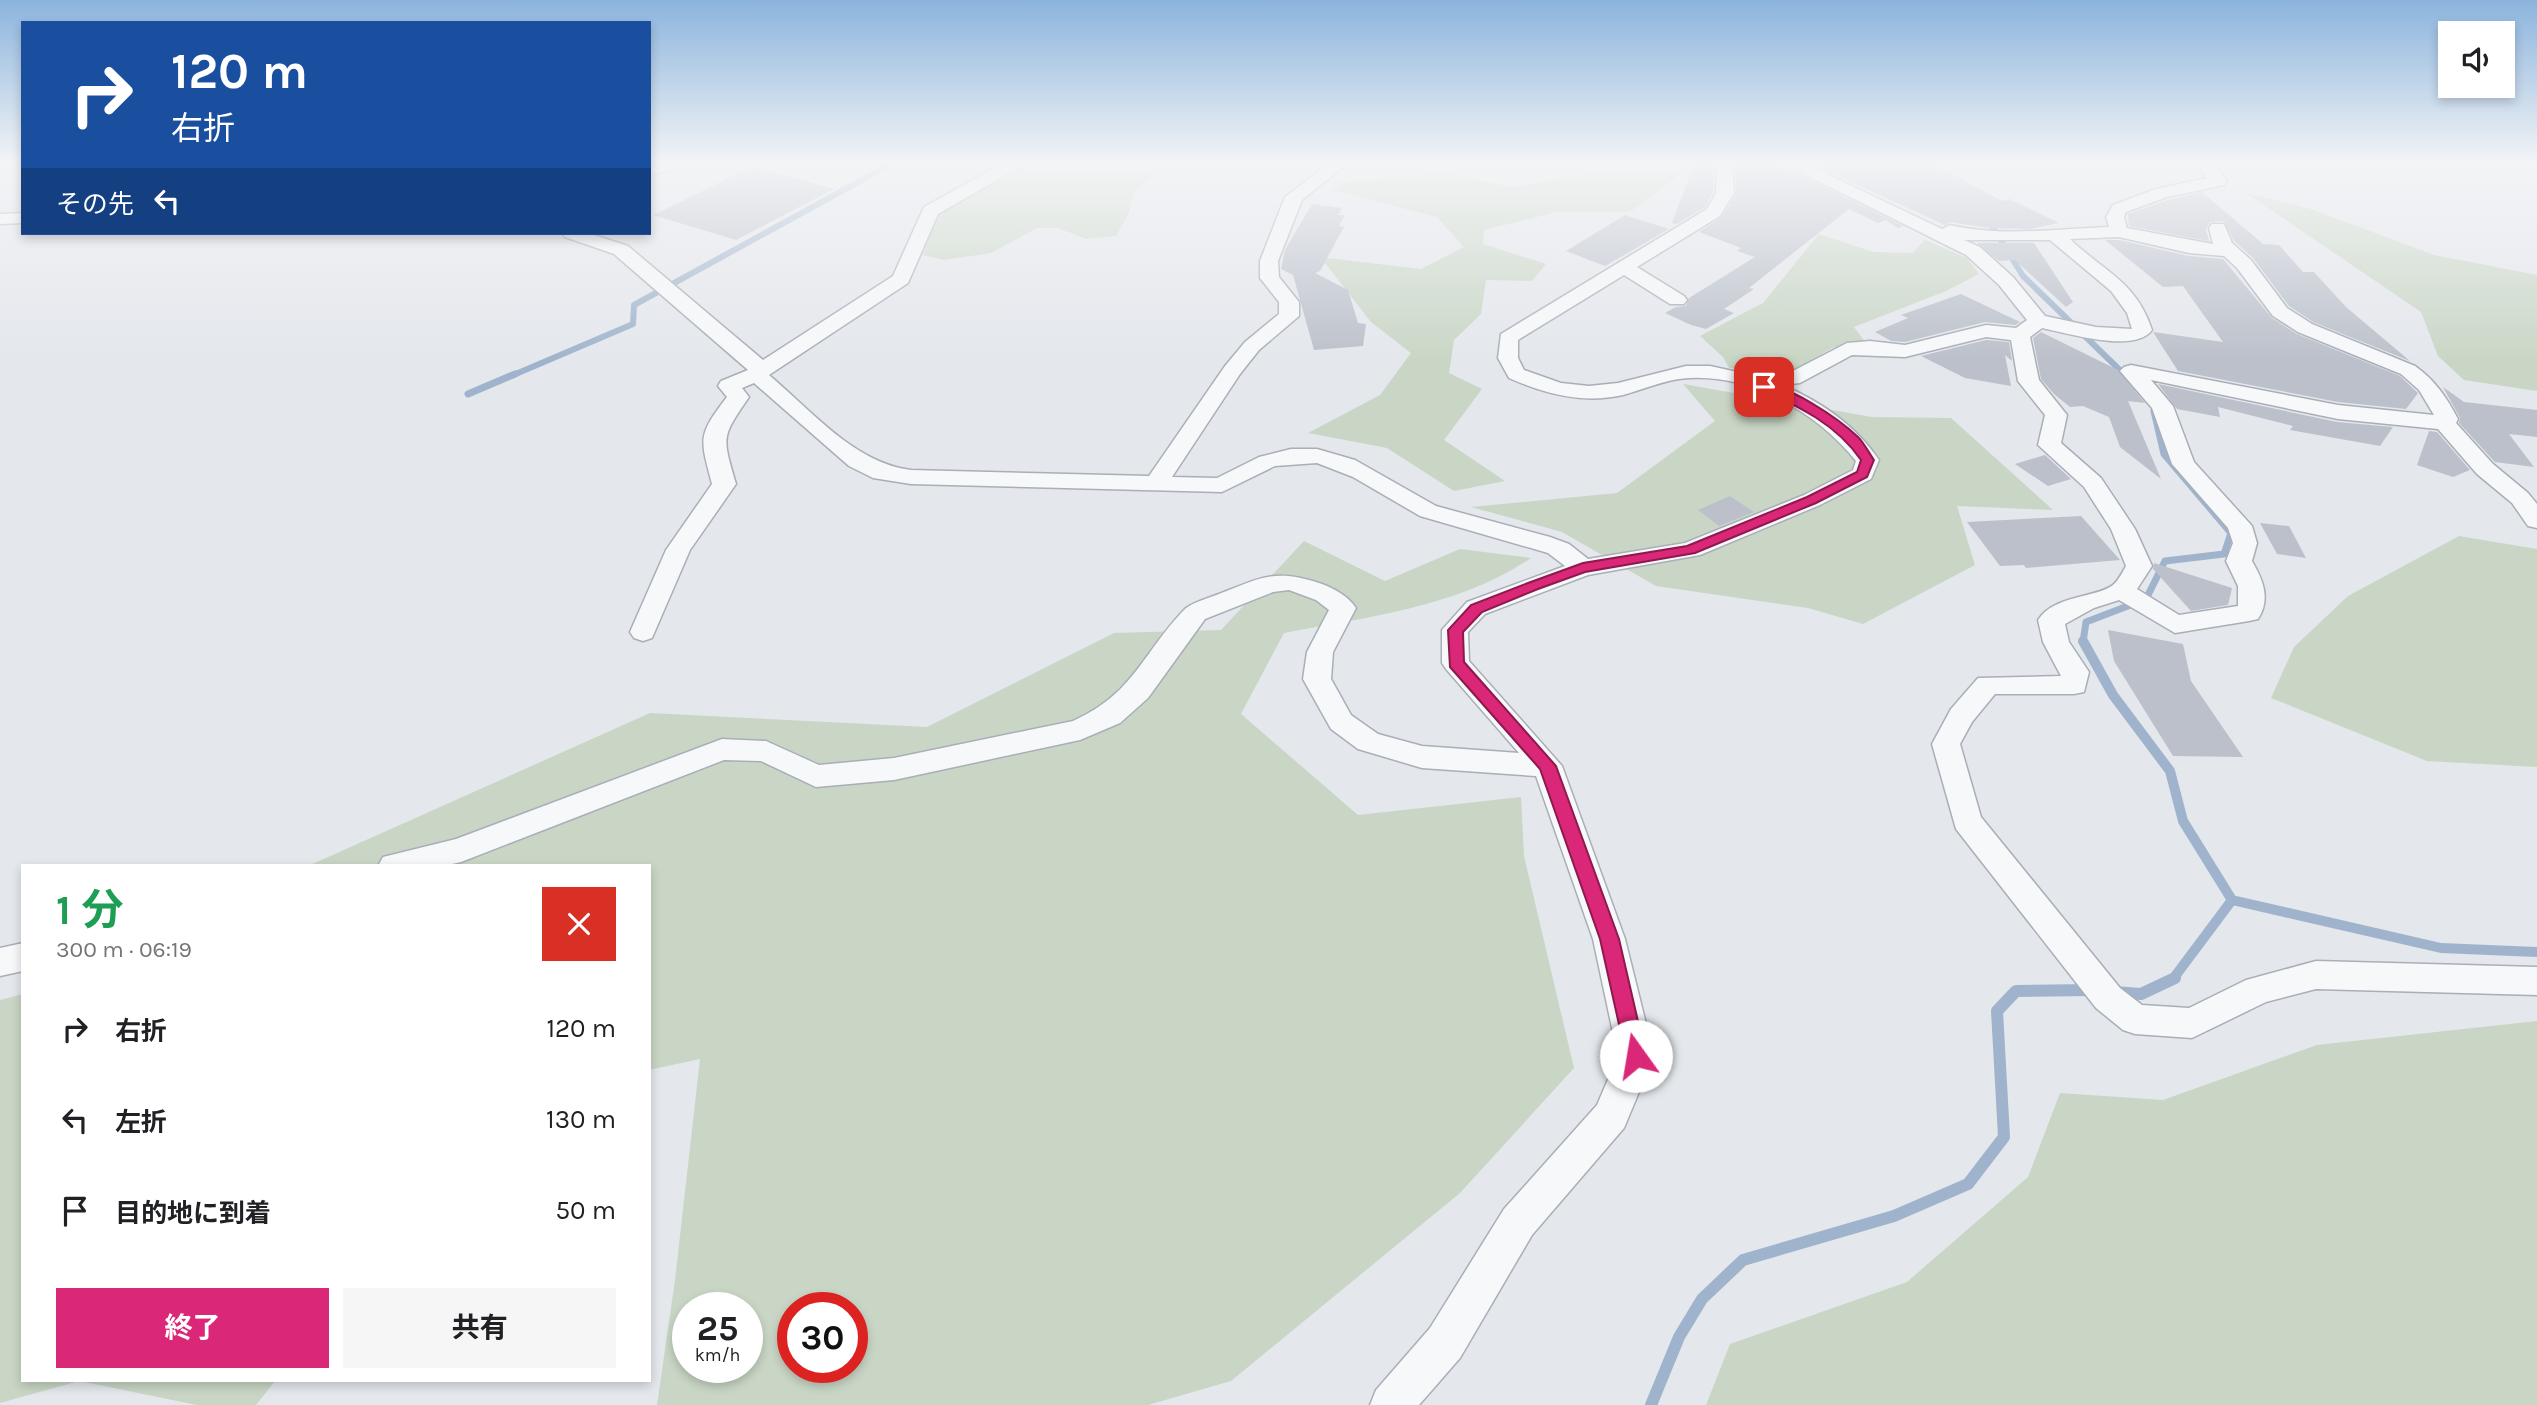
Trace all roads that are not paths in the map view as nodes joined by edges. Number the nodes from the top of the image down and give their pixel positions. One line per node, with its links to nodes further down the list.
1 (2218, 229): 10 (street)
2 (922, 230): 16 (street)
3 (1281, 230): 19 (street)
4 (1686, 230): 11 (street)
5 (1930, 230): 12 (street)
6 (1948, 230): 9 (street)
7 (2119, 232): 9 (street); 10 (street)
8 (577, 235): 16 (street)
9 (2055, 235): 15 (street)
10 (2231, 251): 18 (street)
11 (1625, 268): 13 (street); 17 (street)
12 (2011, 288): 14 (street); 15 (street)
13 (1677, 300)
14 (1969, 320)
15 (2029, 328): 17 (street); 22 (street)
16 (758, 371): 19 (street); 23 (street)
17 (1745, 379): 21 (street)
18 (2445, 424): 20 (street); 22 (street)
19 (1155, 485): 21 (street)
20 (2537, 521)
21 (1583, 568): 24 (street)
22 (2122, 591): 28 (street)
23 (643, 632)
24 (1548, 766): 25 (street); 29 (street)
25 (402, 864)
26 (21, 957): 27 (street)
27 (0, 962)
28 (2537, 981)
29 (1391, 1405)

